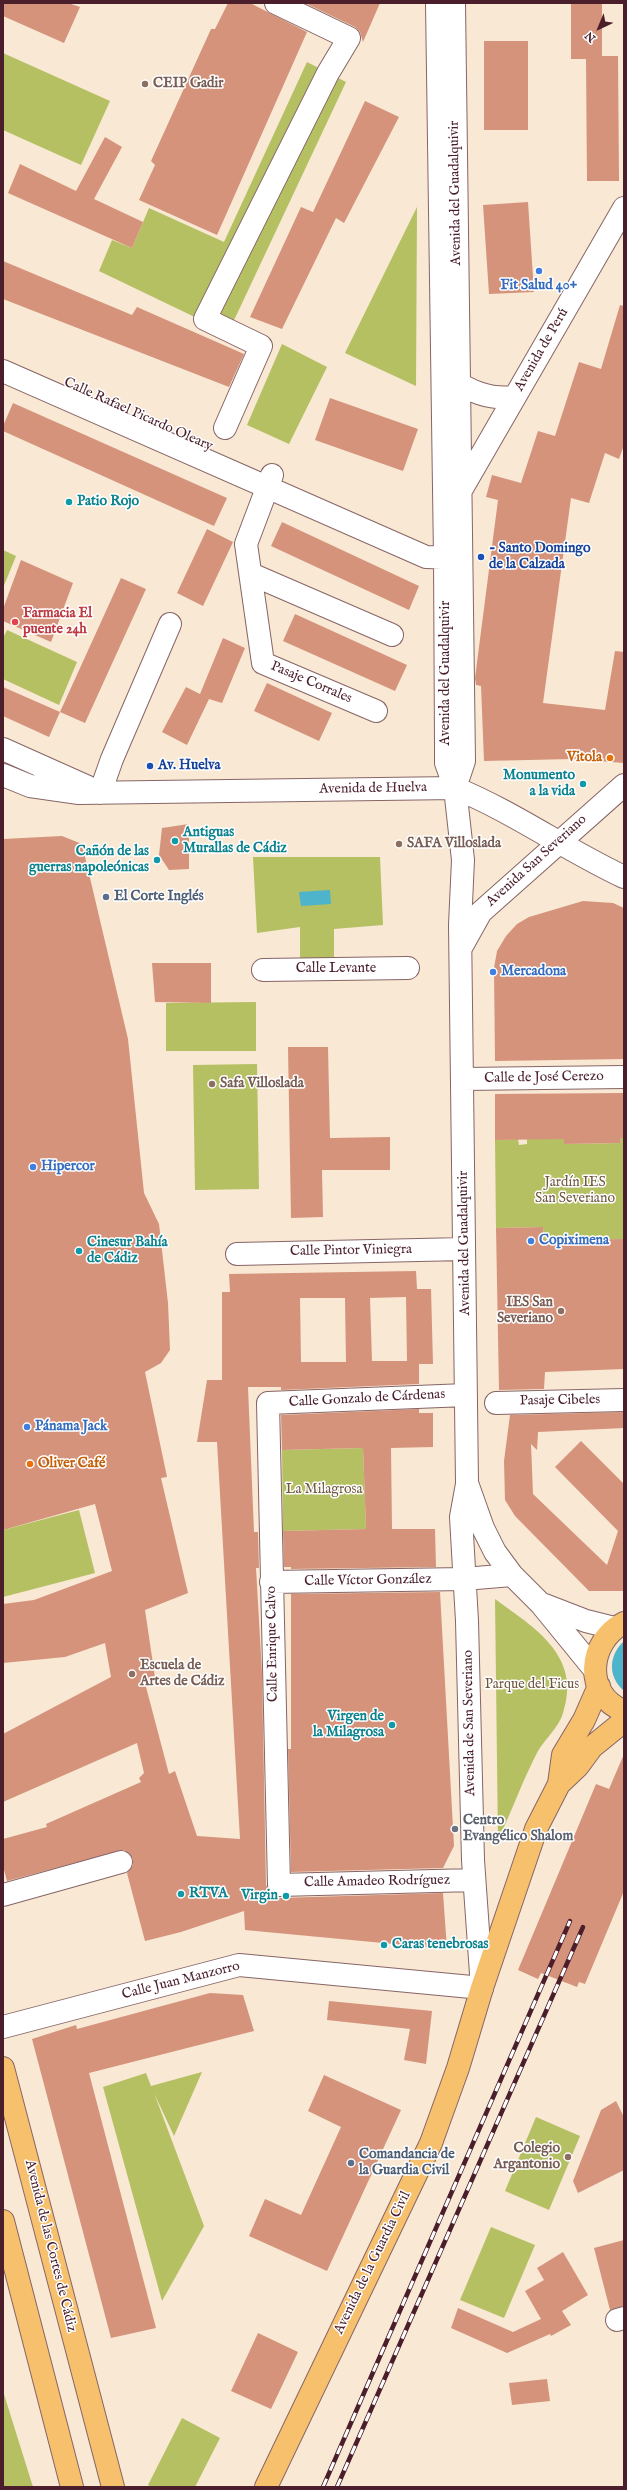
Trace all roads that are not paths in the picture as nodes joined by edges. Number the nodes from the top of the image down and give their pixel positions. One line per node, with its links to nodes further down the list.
1 (276, 3): 9 (street)
2 (437, 3): 7 (street, Avenida del Guadalquivir)
3 (454, 3): 7 (street, Avenida del Guadalquivir)
4 (624, 208): 8 (street, Avenida de Perú)
5 (3, 355): 10 (street, Calle Rafael Picardo Oleary)
6 (3, 371): 10 (street, Calle Rafael Picardo Oleary)
7 (450, 379): 8 (street); 11 (street, Avenida del Guadalquivir); 12 (street, Avenida del Guadalquivir)
8 (515, 397): 11 (street, Avenida de Perú)
9 (225, 428)
10 (270, 481): 12 (street, Calle Rafael Picardo Oleary); 13 (street, Pasaje Corrales)
11 (460, 493): 12 (street, Avenida del Guadalquivir)
12 (453, 558): 20 (street, Avenida del Guadalquivir)
13 (251, 574): 15 (street); 16 (street, Pasaje Corrales)
14 (170, 624): 21 (street)
15 (392, 635)
16 (376, 711)
17 (3, 749): 21 (street, Avenida de Huelva)
18 (3, 775): 21 (street, Avenida de Huelva)
19 (624, 785): 22 (street, Avenida San Severiano)
20 (454, 788): 21 (street, Avenida de Huelva); 22 (street, Avenida de Huelva); 24 (street, Avenida del Guadalquivir)
21 (100, 793)
22 (558, 842): 23 (street, Avenida de Huelva); 24 (street, Avenida San Severiano)
23 (624, 877)
24 (462, 947): 28 (street, Avenida del Guadalquivir)
25 (408, 968): 26 (street, Calle Levante)
26 (264, 970)
27 (624, 1077): 28 (street, Calle de José Cerezo)
28 (463, 1079): 29 (street, Avenida del Guadalquivir)
29 (464, 1249): 30 (street, Calle Pintor Viniegra); 31 (street, Avenida del Guadalquivir)
30 (237, 1254)
31 (466, 1395): 33 (street, Calle Gonzalo de Cárdenas); 35 (street, Avenida del Guadalquivir)
32 (624, 1400): 34 (street, Pasaje Cibeles)
33 (268, 1403): 38 (street, Calle Enrique Calvo)
34 (496, 1403)
35 (467, 1483): 36 (street, Avenida del Guadalquivir); 37 (street, Avenida de San Severiano)
36 (512, 1575): 37 (street, Calle Víctor González); 39 (street, Avenida del Guadalquivir)
37 (464, 1579): 38 (street, Calle Víctor González); 46 (street, Avenida de San Severiano)
38 (272, 1582): 47 (street, Calle Enrique Calvo)
39 (541, 1604): 40 (street, Avenida del Guadalquivir); 41 (street, Avenida del Guadalquivir)
40 (619, 1625): 41 (main road)
41 (597, 1677): 42 (main road); 44 (main road)
42 (624, 1710)
43 (624, 1721): 44 (main road)
44 (559, 1784): 49 (main road, Avenida de la Guardia Civil)
45 (121, 1862): 48 (street)
46 (474, 1880): 47 (street, Calle Amadeo Rodríguez); 49 (street, Avenida de San Severiano)
47 (279, 1885)
48 (3, 1895)
49 (482, 1988): 50 (street, Calle Juan Manzorro); 55 (main road, Avenida de la Guardia Civil)
50 (3, 2027)
51 (3, 2068): 54 (main road, Avenida de las Cortes de Cádiz)
52 (3, 2221): 53 (main road)
53 (72, 2487)
54 (113, 2487)
55 (266, 2487)

